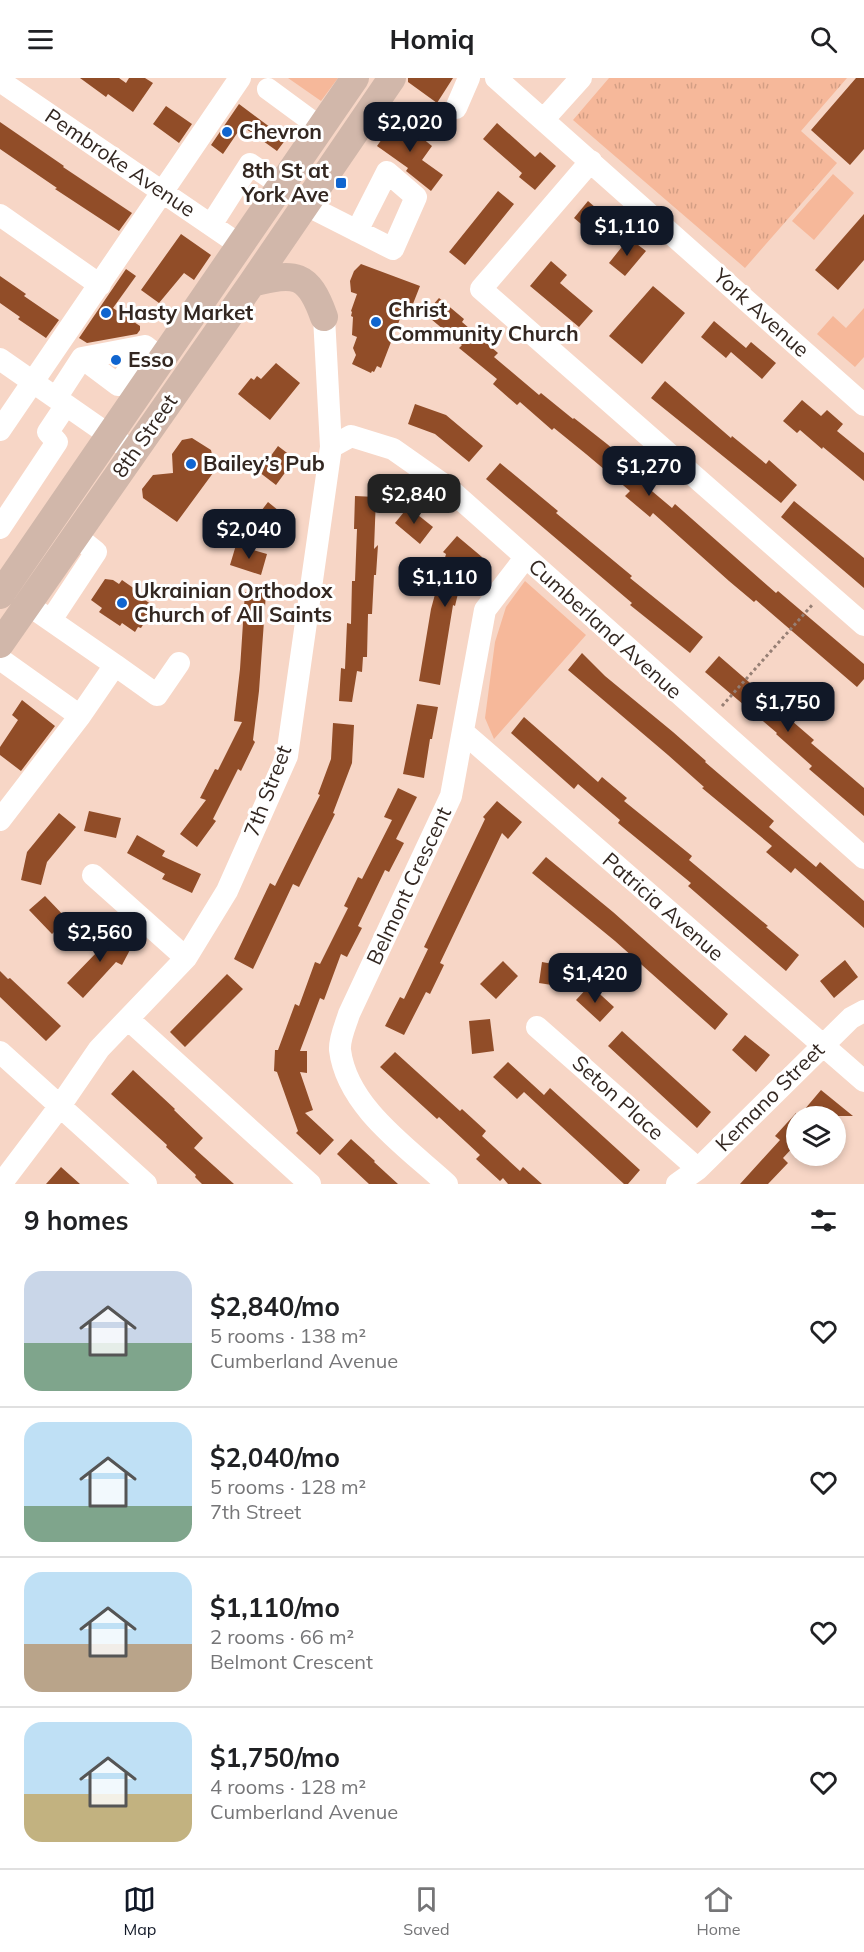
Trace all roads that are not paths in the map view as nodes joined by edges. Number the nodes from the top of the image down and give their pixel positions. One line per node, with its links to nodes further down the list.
1 (355, 78): 11 (main road, 8th Street)
2 (392, 78): 15 (main road, 8th Street)
3 (469, 78): 9 (street)
4 (496, 78): 10 (street, York Avenue)
5 (580, 78): 10 (street)
6 (0, 81): 14 (street, Pembroke Avenue)
7 (230, 82): 14 (street)
8 (268, 89): 11 (street)
9 (456, 108)
10 (544, 119): 12 (street, York Avenue)
11 (321, 128): 13 (main road, 8th Street)
12 (591, 160): 28 (street, York Avenue); 38 (street)
13 (281, 185): 17 (street); 19 (main road, 8th Street)
14 (162, 191): 17 (street, Pembroke Avenue); 21 (street)
15 (306, 205): 18 (street); 20 (main road, 8th Street)
16 (0, 215): 21 (street)
17 (211, 225): 19 (street, Pembroke Avenue)
18 (357, 231)
19 (240, 245): 23 (main road, 8th Street)
20 (252, 284): 22 (main road); 30 (main road, 8th Street)
21 (100, 285): 26 (street)
22 (324, 318): 31 (street, 7th Street)
23 (154, 352): 24 (street); 24 (street); 30 (main road, 8th Street)
24 (82, 358): 27 (street)
25 (0, 359): 26 (street)
26 (33, 382): 27 (street); 29 (street)
27 (61, 402): 30 (street); 32 (street)
28 (864, 405)
29 (0, 430)
30 (122, 444): 33 (main road, 8th Street); 35 (main road, 8th Street)
31 (331, 447): 34 (street, Cumberland Avenue); 48 (street, 7th Street)
32 (0, 528)
33 (75, 536): 36 (main road, 8th Street); 37 (street)
34 (525, 558): 44 (street, Belmont Crescent); 46 (street, Cumberland Avenue)
35 (0, 595)
36 (27, 604): 37 (street); 39 (main road, 8th Street)
37 (51, 621): 42 (street)
38 (864, 626)
39 (0, 644)
40 (0, 659): 43 (street)
41 (179, 663): 42 (street)
42 (115, 665): 43 (street)
43 (80, 716): 45 (street)
44 (463, 732): 52 (street, Patricia Avenue); 60 (street, Belmont Crescent)
45 (0, 820)
46 (864, 858)
47 (93, 875): 48 (street)
48 (186, 958): 50 (street, 7th Street)
49 (864, 1011): 52 (street, Kemano Street)
50 (128, 1019): 55 (street, 7th Street); 59 (street)
51 (537, 1027): 56 (street, Seton Place)
52 (823, 1045): 54 (street, Patricia Avenue); 56 (street, Kemano Street)
53 (0, 1052): 55 (street)
54 (864, 1081)
55 (60, 1106): 57 (street, 7th Street); 58 (street)
56 (698, 1169): 61 (street, Kemano Street)
57 (0, 1184)
58 (146, 1184)
59 (310, 1184)
60 (447, 1184)
61 (677, 1184)

